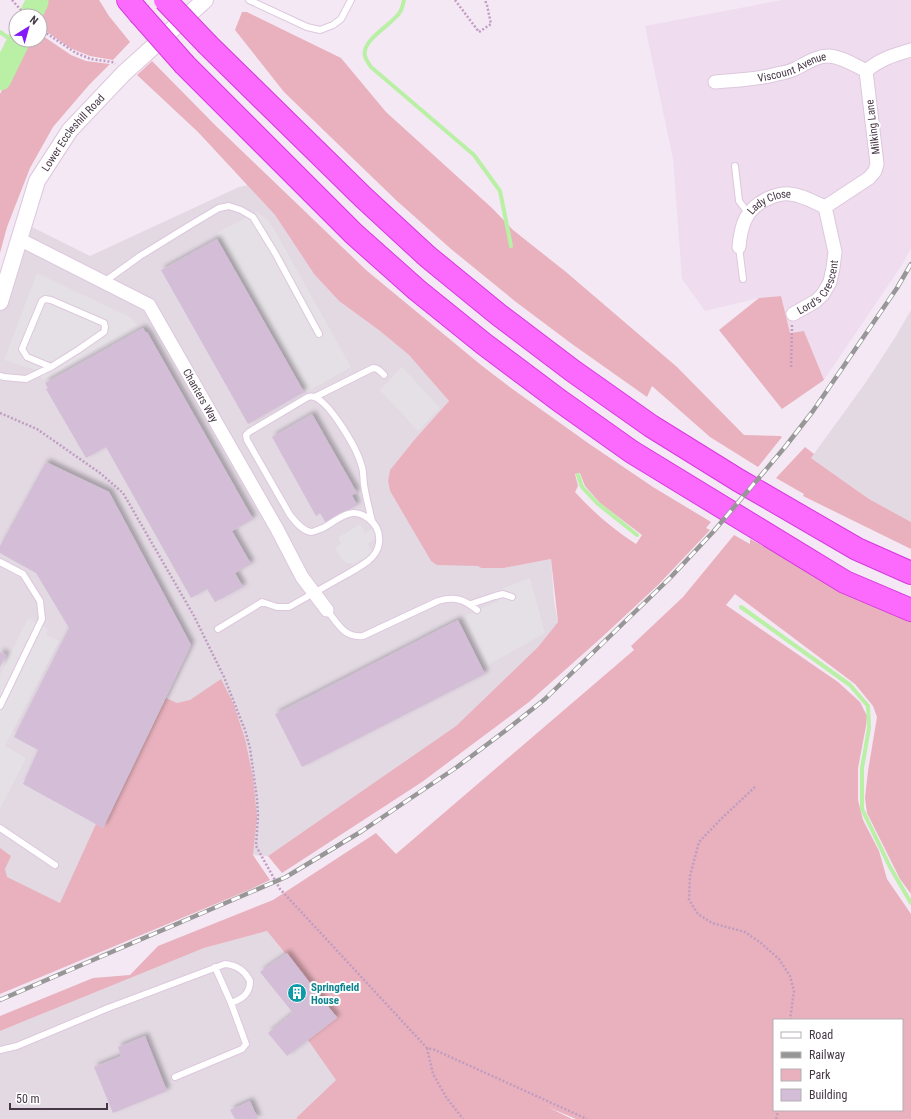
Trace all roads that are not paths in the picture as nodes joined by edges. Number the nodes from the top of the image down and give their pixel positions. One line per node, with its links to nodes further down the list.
1 (165, 0): 25 (highway, bridge)
2 (205, 0): 12 (street, Lower Eccleshill Road)
3 (249, 0): 4 (lane)
4 (351, 0)
5 (133, 6): 31 (highway, bridge)
6 (911, 50): 7 (street)
7 (866, 71): 8 (street, Viscount Avenue); 10 (street, Milking Lane)
8 (715, 82)
9 (735, 166): 11 (lane)
10 (825, 207): 11 (street, Lady Close); 17 (street, Lord's Crescent)
11 (749, 214): 13 (street, Lady Close)
12 (19, 239): 15 (street, Chanters Way); 16 (street, Lower Eccleshill Road)
13 (739, 247): 14 (lane)
14 (743, 279)
15 (104, 282): 18 (lane); 26 (street, Chanters Way)
16 (0, 302)
17 (793, 314)
18 (319, 334)
19 (51, 367): 19 (lane); 21 (lane)
20 (384, 375): 22 (lane)
21 (0, 376)
22 (315, 397): 23 (lane); 23 (lane)
23 (372, 521): 26 (lane)
24 (0, 562): 33 (lane)
25 (911, 573)
26 (314, 593): 29 (street, Chanters Way); 32 (lane)
27 (512, 597): 28 (lane)
28 (471, 604): 29 (lane); 30 (lane)
29 (327, 610)
30 (477, 610)
31 (911, 610)
32 (218, 629)
33 (0, 706)
34 (0, 828): 35 (lane)
35 (56, 865)
36 (215, 967): 37 (lane); 37 (lane); 38 (lane)
37 (231, 1003): 39 (lane)
38 (0, 1050)
39 (175, 1078)

